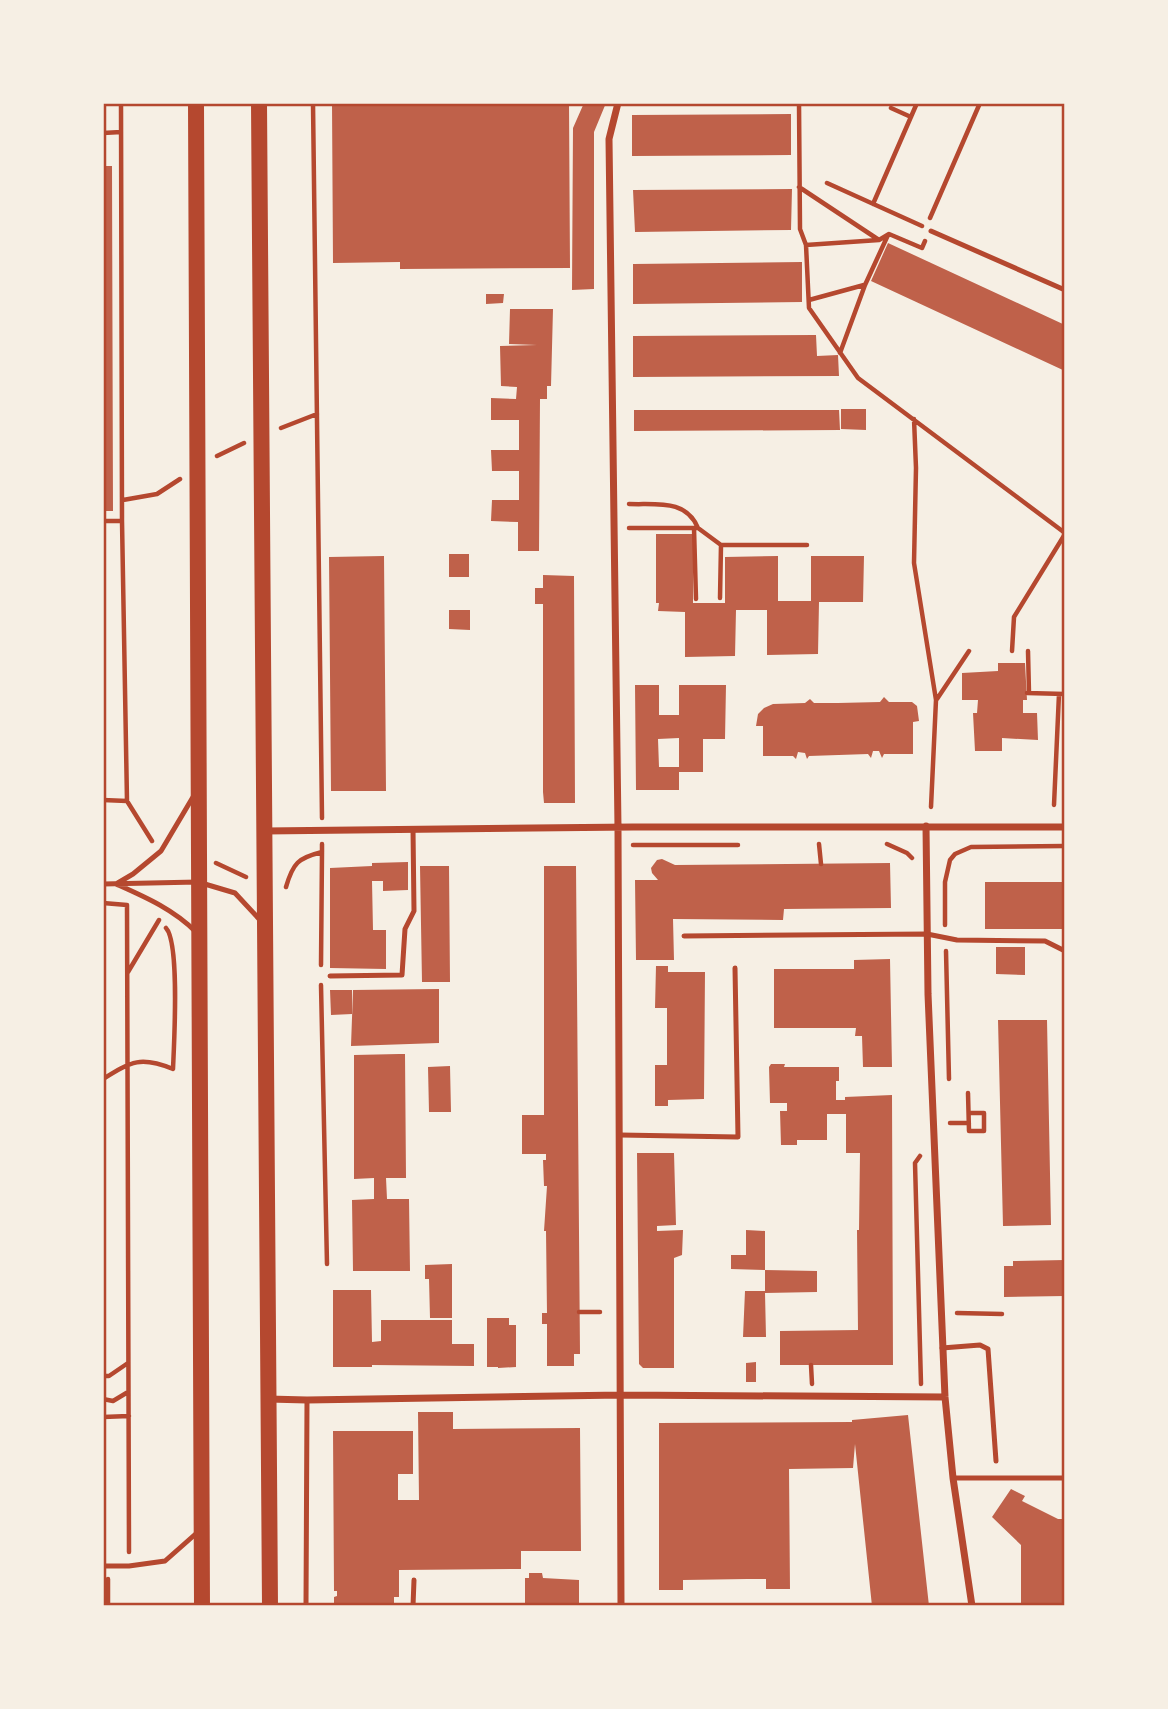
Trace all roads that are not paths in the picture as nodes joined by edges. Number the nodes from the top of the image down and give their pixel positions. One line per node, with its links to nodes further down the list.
1 (196, 103): 6 (main road)
2 (259, 103): 11 (main road)
3 (618, 103): 9 (street)
4 (928, 230): 5 (lane)
5 (1065, 290)
6 (198, 788): 12 (main road); 14 (lane)
7 (926, 826): 8 (street); 9 (street); 16 (street)
8 (1065, 827)
9 (618, 828): 10 (street); 22 (street)
10 (413, 830): 11 (street); 21 (lane)
11 (265, 831): 15 (main road)
12 (198, 881): 14 (lane); 15 (lane); 17 (main road)
13 (103, 884): 14 (lane)
14 (116, 884): 17 (lane)
15 (265, 926): 26 (main road)
16 (927, 934): 18 (lane); 19 (lane); 23 (street)
17 (199, 935): 31 (main road)
18 (684, 936)
19 (1065, 951)
20 (734, 968): 22 (lane)
21 (330, 976)
22 (620, 1135): 24 (street)
23 (942, 1348): 25 (street); 28 (lane)
24 (621, 1395): 25 (street); 27 (street); 38 (street)
25 (945, 1397): 29 (street)
26 (267, 1399): 27 (street); 35 (main road)
27 (307, 1400): 36 (lane)
28 (996, 1461)
29 (953, 1478): 30 (lane); 39 (street)
30 (1065, 1478)
31 (201, 1529): 32 (lane); 34 (main road)
32 (103, 1566)
33 (414, 1580): 37 (lane)
34 (202, 1606)
35 (270, 1606)
36 (306, 1606)
37 (413, 1606)
38 (621, 1606)
39 (972, 1606)

